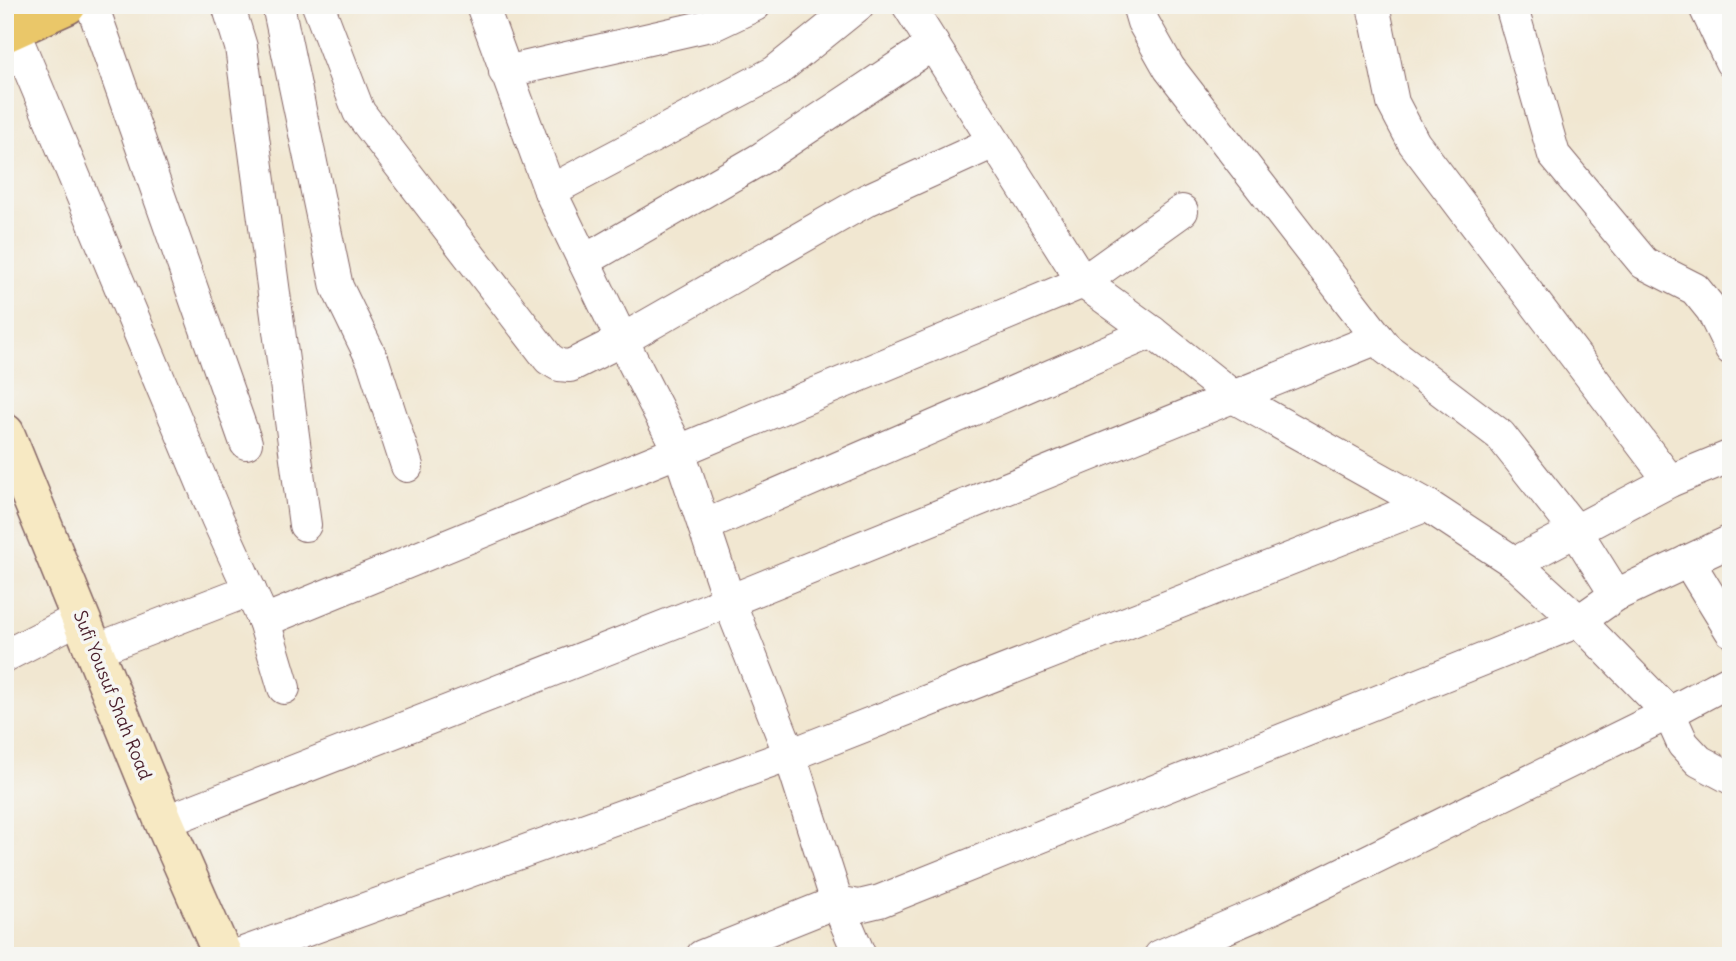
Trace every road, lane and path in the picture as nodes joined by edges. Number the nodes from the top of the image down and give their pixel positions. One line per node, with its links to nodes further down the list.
1 (68, 5): 14 (highway)
2 (92, 5): 29 (street)
3 (228, 5): 35 (street)
4 (278, 5): 32 (street)
5 (317, 5): 25 (street)
6 (482, 5): 17 (street)
7 (755, 5): 17 (street)
8 (858, 5): 19 (street)
9 (1138, 5): 24 (street)
10 (1373, 5): 33 (street)
11 (1511, 5): 26 (street)
12 (1704, 5): 16 (street)
13 (917, 8): 15 (street)
14 (9, 31): 41 (street)
15 (933, 44): 18 (street); 21 (street)
16 (1731, 62)
17 (505, 72): 19 (street)
18 (994, 142): 22 (street); 25 (street)
19 (550, 191): 21 (street)
20 (1182, 211): 22 (street)
21 (584, 261): 25 (street)
22 (1083, 282): 23 (street); 30 (street)
23 (1152, 332): 27 (street); 36 (street)
24 (1378, 338): 27 (street); 37 (street)
25 (622, 340): 30 (street)
26 (1731, 349)
27 (1234, 398): 34 (street); 43 (street)
28 (5, 433): 47 (main road, Sufi Yousuf Shah Road)
29 (246, 443)
30 (679, 451): 36 (street); 44 (street)
31 (1731, 456): 33 (street)
32 (407, 466)
33 (1670, 481): 37 (street)
34 (1427, 505): 40 (street); 52 (street)
35 (305, 526)
36 (704, 526): 43 (street)
37 (1576, 531): 40 (street); 42 (street)
38 (1731, 541): 39 (street)
39 (1688, 561): 42 (street); 46 (street)
40 (1515, 563): 45 (street)
41 (250, 590): 44 (street); 47 (street)
42 (1616, 596): 45 (street)
43 (729, 601): 52 (street); 54 (street)
44 (264, 621): 50 (street)
45 (1579, 621): 51 (street); 55 (street)
46 (1731, 631)
47 (88, 634): 48 (street); 54 (main road, Sufi Yousuf Shah Road)
48 (5, 656)
49 (1731, 680): 51 (street)
50 (284, 688)
51 (1669, 713): 53 (street); 60 (street)
52 (790, 755): 55 (street); 57 (street)
53 (1731, 778)
54 (164, 822): 56 (main road, Sufi Yousuf Shah Road)
55 (837, 902): 58 (street); 59 (street)
56 (223, 956)
57 (235, 956)
58 (702, 956)
59 (860, 956)
60 (1160, 956)

